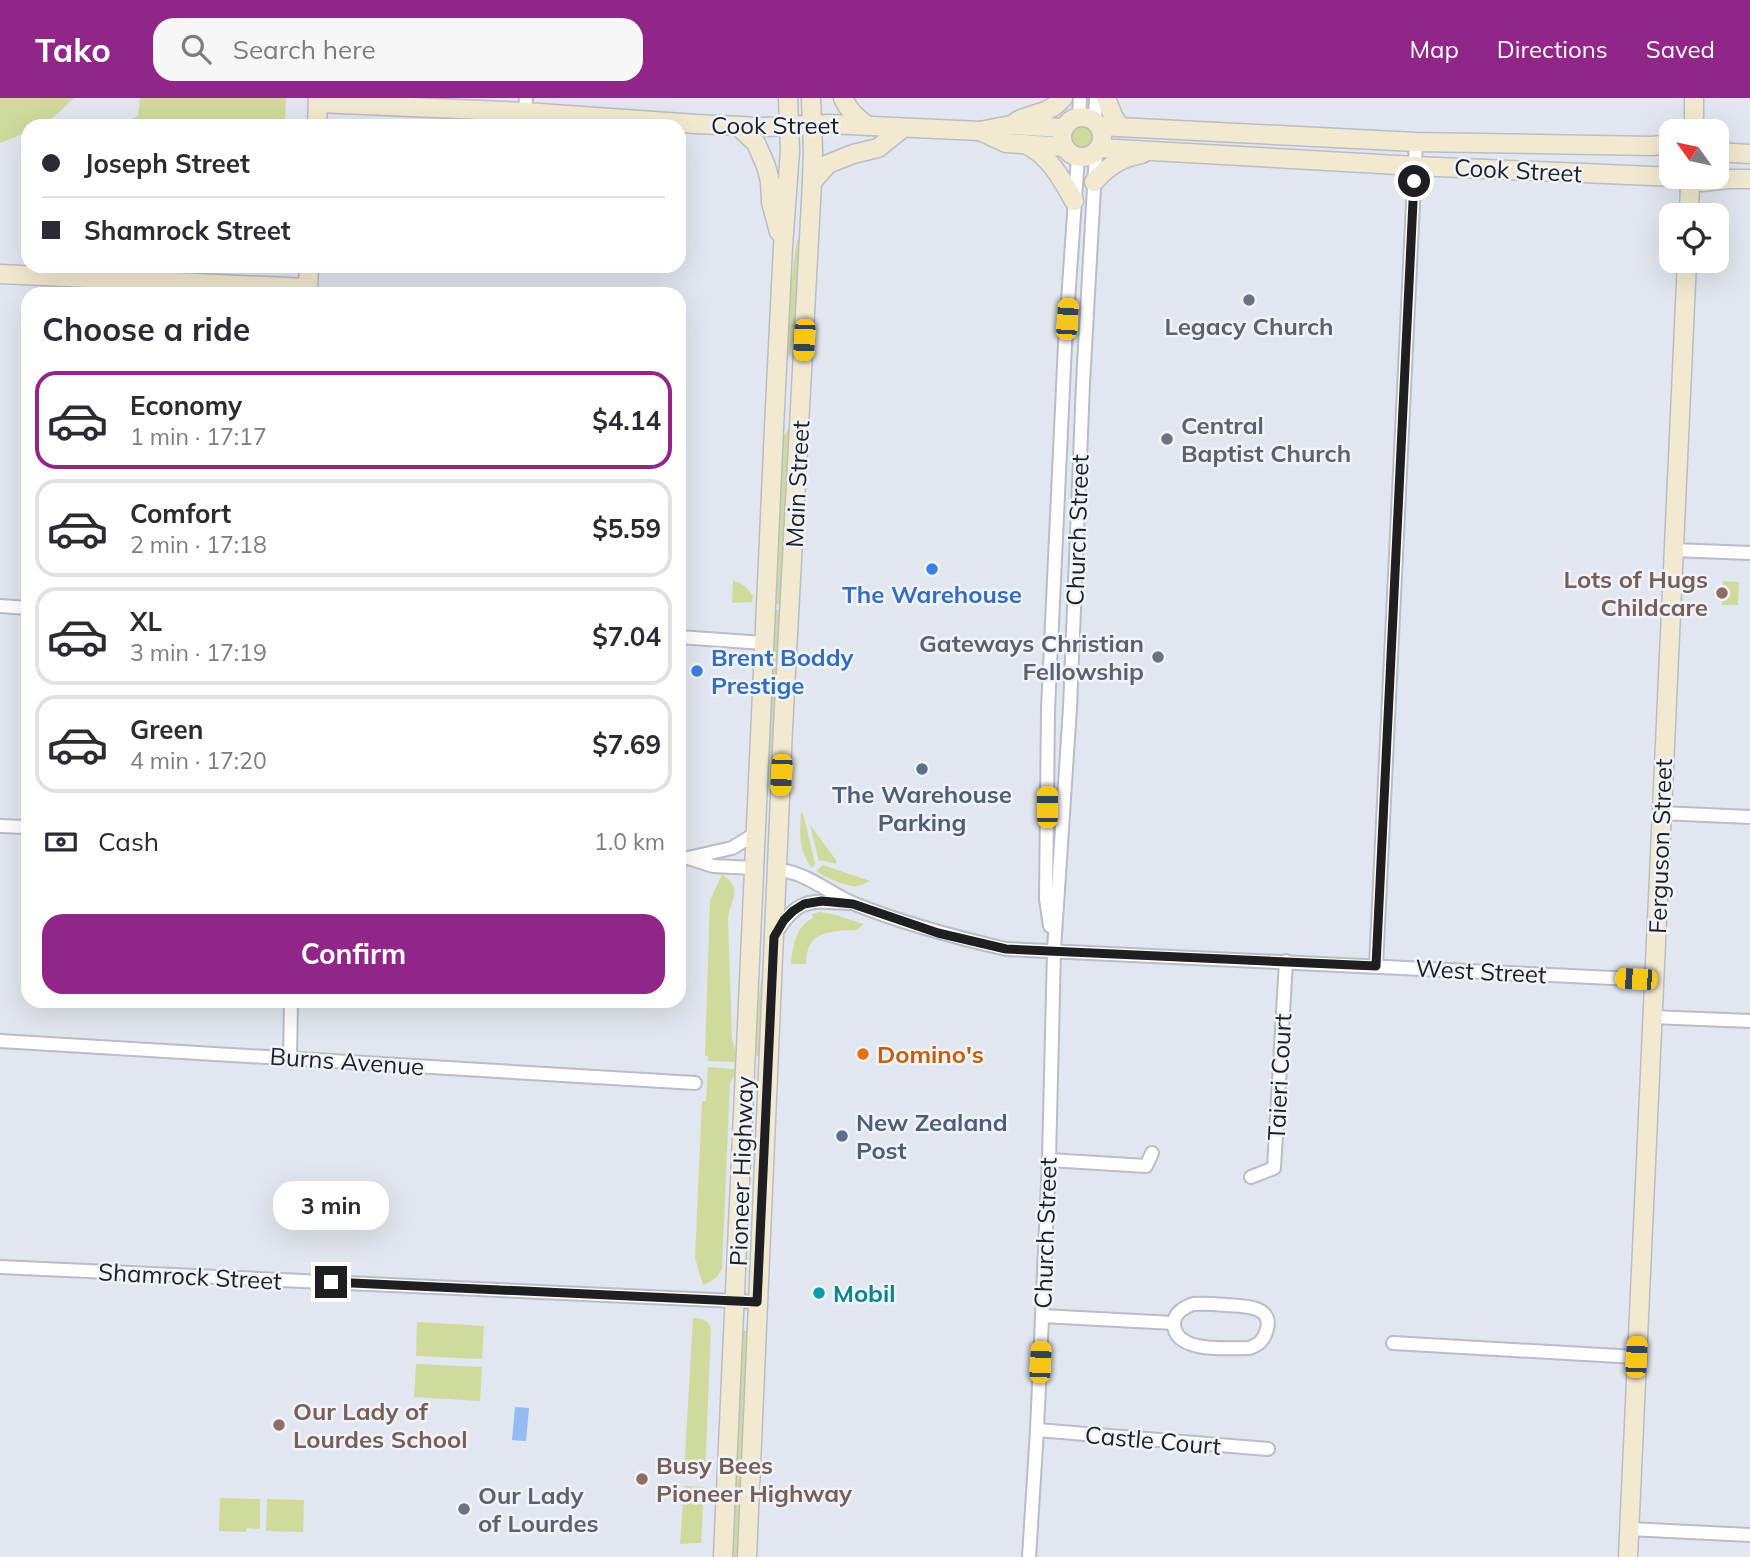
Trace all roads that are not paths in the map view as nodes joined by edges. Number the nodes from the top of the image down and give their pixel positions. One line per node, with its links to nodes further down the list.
1 (788, 98): 19 (street, Main Street)
2 (811, 98): 16 (street, Main Street)
3 (843, 98): 20 (street)
4 (1063, 98): 17 (street)
5 (1080, 98): 15 (street)
6 (1096, 98): 15 (street)
7 (1106, 98): 21 (street)
8 (1694, 98): 13 (street)
9 (318, 100): 10 (street, Cook Street); 11 (street)
10 (526, 105): 12 (street, Cook Street)
11 (317, 119)
12 (667, 119)
13 (1694, 119)
14 (686, 121): 18 (street, Cook Street)
15 (1091, 121): 21 (street, Cook Street); 23 (street); 30 (street)
16 (812, 124): 19 (street, Cook Street); 20 (street, Cook Street); 41 (street, Main Street)
17 (1011, 125): 23 (street, Cook Street); 24 (street, Cook Street)
18 (738, 126): 19 (street, Cook Street); 44 (street)
19 (788, 126): 44 (street, Main Street)
20 (868, 126): 22 (street, Cook Street)
21 (1119, 127): 25 (street, Cook Street)
22 (903, 128): 24 (street, Cook Street); 41 (street)
23 (1063, 128): 32 (street)
24 (980, 131): 28 (street, Cook Street)
25 (1198, 131): 26 (street, Cook Street); 33 (street)
26 (1276, 135): 27 (street, Cook Street); 36 (street)
27 (1416, 142): 29 (street, Cook Street); 37 (street)
28 (1024, 144): 32 (street, Cook Street); 43 (street)
29 (1659, 145)
30 (1098, 150): 31 (street, Cook Street); 32 (street, Cook Street); 42 (street, Church Street)
31 (1156, 151): 33 (street, Cook Street); 42 (street)
32 (1071, 152): 43 (street, Church Street)
33 (1196, 153): 36 (street, Cook Street)
34 (1729, 153): 35 (street)
35 (1750, 154)
36 (1275, 158): 37 (street, Cook Street)
37 (1415, 166): 38 (street, Cook Street); 68 (street)
38 (1659, 177)
39 (1729, 179): 40 (street, Cook Street)
40 (1750, 179)
41 (812, 181): 54 (street, Main Street)
42 (1094, 182): 66 (street, Church Street)
43 (1074, 201): 66 (street, Church Street)
44 (783, 246): 53 (street, Main Street)
45 (1686, 273): 48 (street, Ferguson Street)
46 (0, 274): 47 (street)
47 (125, 287)
48 (1673, 550): 49 (street); 55 (street, Ferguson Street)
49 (1750, 553)
50 (0, 606): 51 (street)
51 (21, 608)
52 (686, 637): 53 (street)
53 (764, 643): 59 (street, Main Street)
54 (783, 728): 62 (street); 63 (street, Main Street)
55 (1661, 813): 56 (street); 69 (street, Ferguson Street)
56 (1750, 817)
57 (0, 826): 58 (street)
58 (21, 827)
59 (755, 834): 60 (street); 62 (street, Main Street)
60 (686, 857)
61 (686, 859): 62 (street)
62 (754, 869): 70 (street, Pioneer Highway)
63 (777, 870): 64 (street, West Street); 65 (street, Pioneer Highway); 70 (street)
64 (853, 904): 65 (street); 66 (street, West Street)
65 (774, 937): 77 (street, Pioneer Highway)
66 (1054, 950): 67 (street, West Street); 80 (street, Church Street)
67 (1286, 961): 68 (street, West Street); 81 (street, Taieri Court)
68 (1376, 966): 69 (street, West Street)
69 (1654, 980): 72 (street, Ferguson Street)
70 (748, 1000): 78 (street, Pioneer Highway)
71 (292, 1008): 75 (street)
72 (1652, 1017): 73 (street); 88 (street, Ferguson Street)
73 (1750, 1021)
74 (0, 1041): 75 (street, Burns Avenue)
75 (290, 1058): 76 (street, Burns Avenue)
76 (695, 1083)
77 (766, 1108): 78 (street); 84 (street, Pioneer Highway)
78 (744, 1109): 83 (street, Pioneer Highway)
79 (1152, 1153): 80 (street)
80 (1049, 1160): 85 (street, Church Street)
81 (1251, 1177)
82 (0, 1267): 83 (street, Shamrock Street)
83 (735, 1301): 84 (street, Shamrock Street); 93 (street, Pioneer Highway)
84 (757, 1302): 94 (street, Pioneer Highway)
85 (1042, 1316): 86 (street); 89 (street, Church Street)
86 (1174, 1323): 86 (street)
87 (1393, 1343): 88 (street)
88 (1636, 1357): 91 (street, Ferguson Street)
89 (1037, 1430): 90 (street, Castle Court); 95 (street, Church Street)
90 (1268, 1449)
91 (1629, 1529): 92 (street); 96 (street, Ferguson Street)
92 (1750, 1535)
93 (723, 1557)
94 (747, 1557)
95 (1028, 1557)
96 (1628, 1557)

